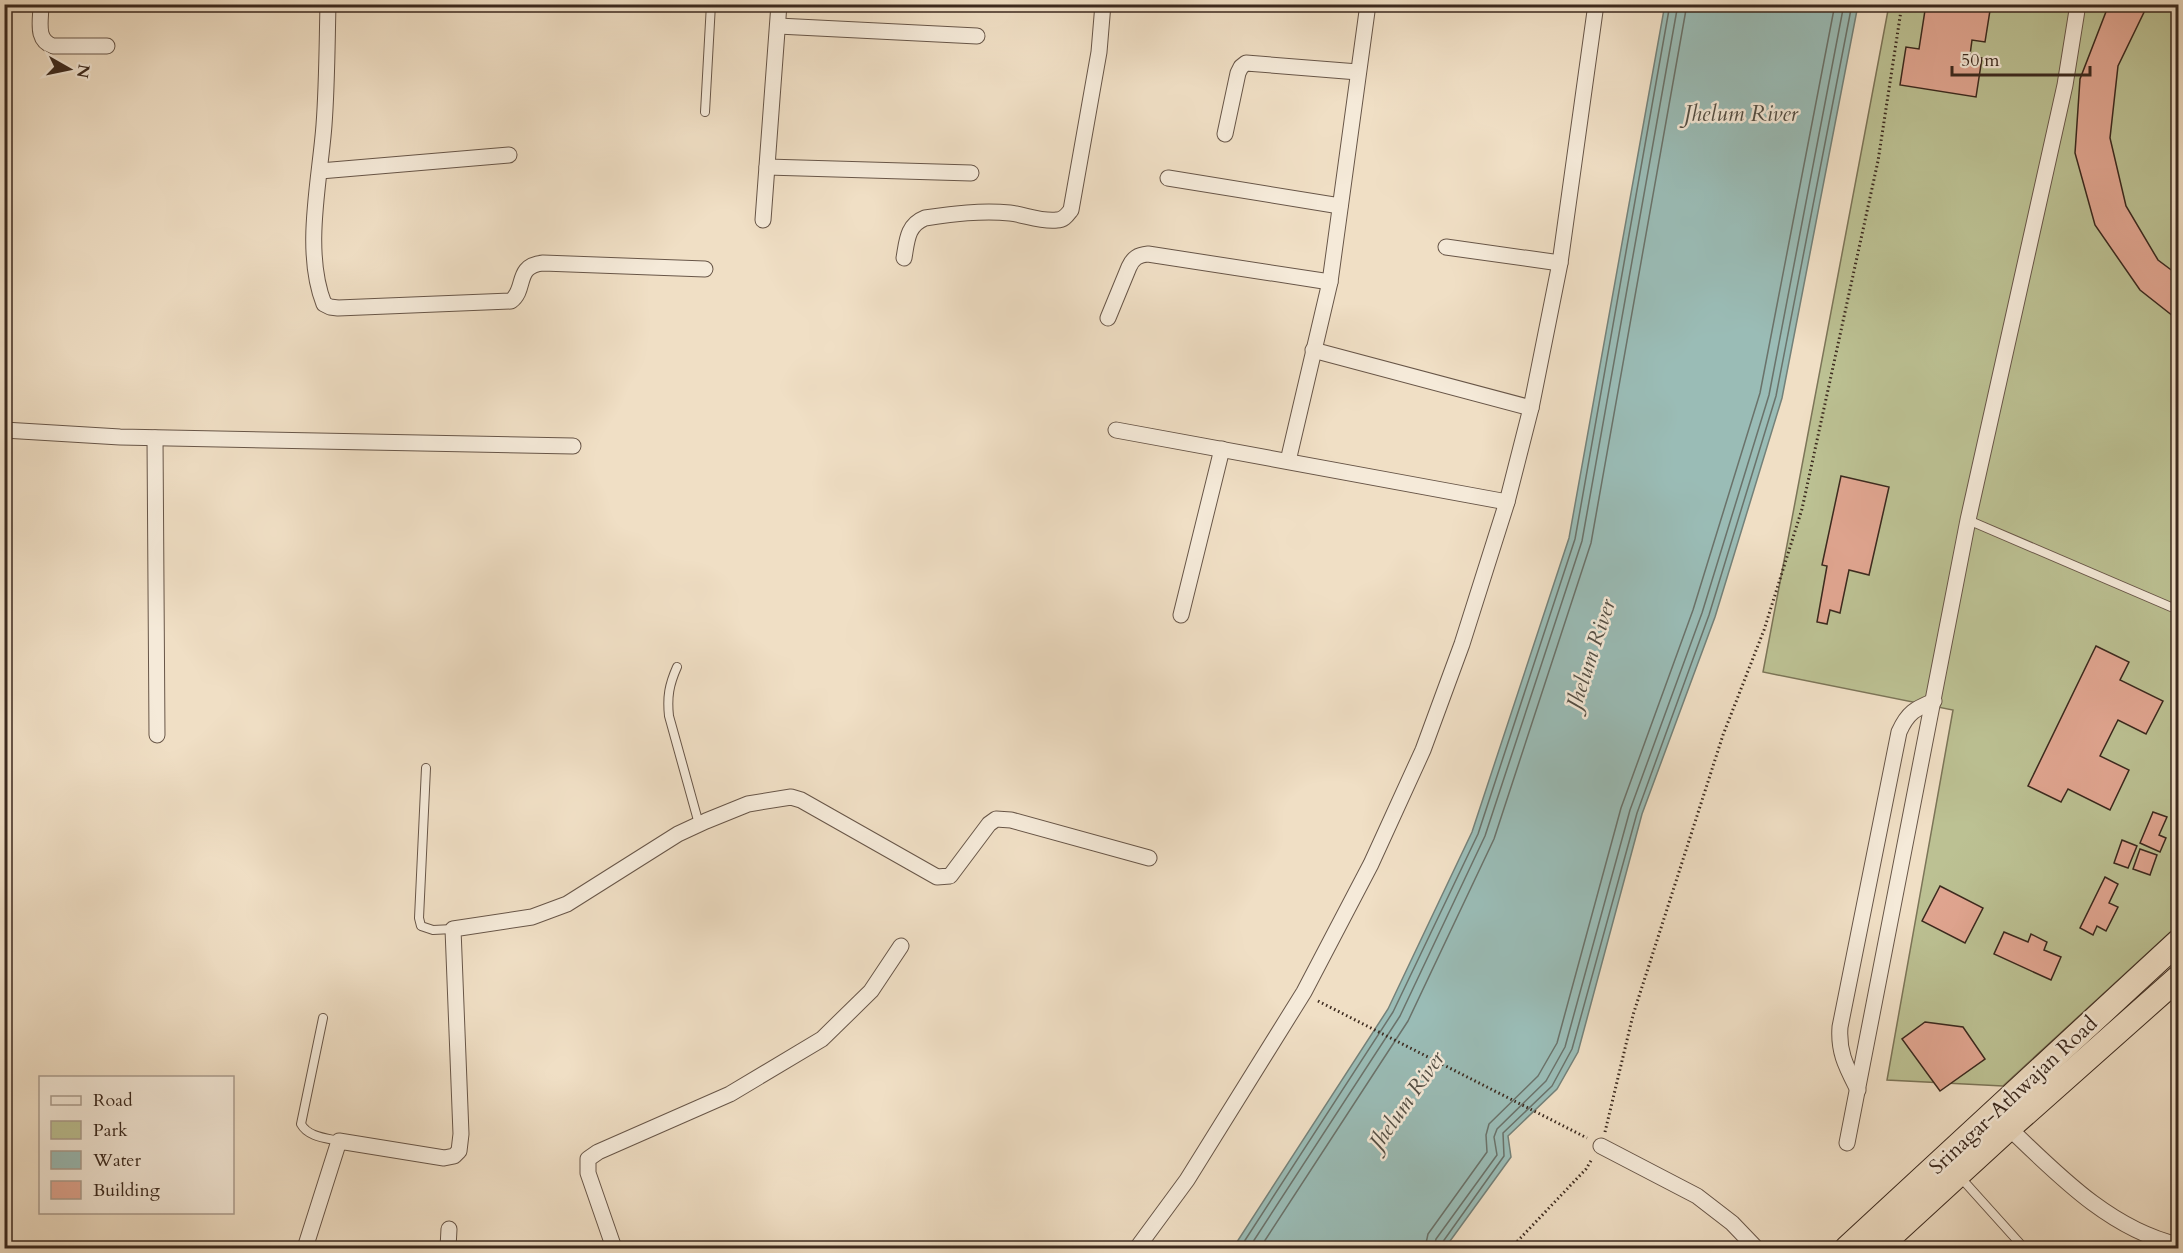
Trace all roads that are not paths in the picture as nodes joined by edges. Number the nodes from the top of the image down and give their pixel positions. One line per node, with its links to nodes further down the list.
1 (41, 4): 11 (street)
2 (328, 4): 17 (street)
3 (711, 4): 13 (lane)
4 (779, 4): 9 (street)
5 (1103, 4): 23 (street)
6 (1368, 4): 12 (street)
7 (1596, 4): 24 (street)
8 (2078, 4): 37 (street)
9 (778, 26): 10 (street); 16 (street)
10 (977, 36)
11 (107, 46)
12 (1358, 72): 14 (street); 20 (street)
13 (705, 112)
14 (1225, 134)
15 (509, 155): 17 (street)
16 (766, 167): 18 (street); 21 (street)
17 (320, 171): 25 (street)
18 (971, 173)
19 (1168, 178): 20 (street)
20 (1340, 206): 26 (street)
21 (763, 220)
22 (1446, 247): 24 (street)
23 (904, 258)
24 (1560, 262): 29 (street)
25 (705, 268)
26 (1330, 282): 27 (street); 28 (street)
27 (1108, 318)
28 (1313, 350): 29 (street); 35 (street)
29 (1531, 408): 36 (street)
30 (4, 430): 32 (street)
31 (1116, 430): 34 (street)
32 (155, 438): 33 (street); 42 (street)
33 (573, 446)
34 (1222, 449): 35 (street); 39 (street)
35 (1288, 461): 36 (street)
36 (1507, 502): 62 (street)
37 (1968, 520): 38 (lane); 41 (street)
38 (2178, 610)
39 (1181, 615)
40 (677, 668): 44 (lane)
41 (1934, 701): 51 (street); 51 (street)
42 (158, 735)
43 (426, 768): 46 (lane)
44 (699, 824): 45 (street); 46 (street)
45 (1149, 858)
46 (453, 929): 53 (street)
47 (2178, 942): 64 (highway, Srinagar-Athwajan Road)
48 (901, 946): 61 (street)
49 (2178, 978): 52 (highway, Srinagar-Athwajan Road)
50 (323, 1018): 53 (lane)
51 (1858, 1090): 54 (street)
52 (2009, 1128): 56 (highway, Srinagar-Athwajan Road); 58 (street)
53 (339, 1141): 59 (street)
54 (1847, 1143)
55 (1601, 1146): 63 (street)
56 (1958, 1175): 65 (highway, Srinagar-Athwajan Road); 66 (lane)
57 (448, 1229): 60 (street)
58 (2178, 1245)
59 (305, 1248)
60 (448, 1248)
61 (614, 1248)
62 (1137, 1248)
63 (1756, 1248)
64 (1847, 1248)
65 (1878, 1248)
66 (2024, 1248)

